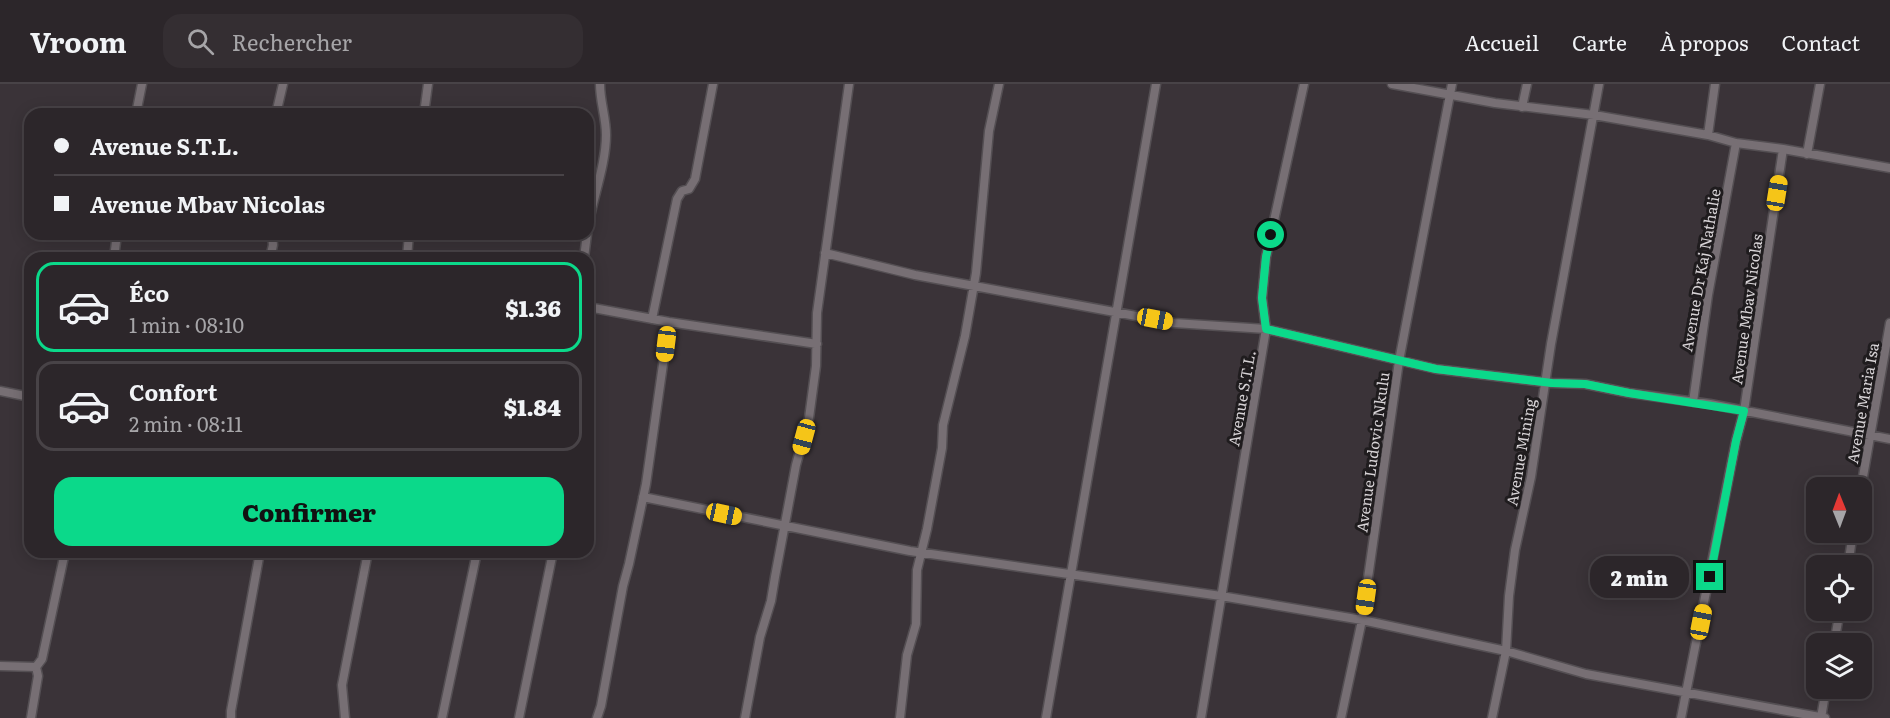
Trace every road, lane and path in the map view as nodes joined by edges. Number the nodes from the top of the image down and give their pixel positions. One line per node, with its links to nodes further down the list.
1 (142, 84): 18 (street)
2 (283, 84): 19 (street)
3 (428, 84): 20 (street)
4 (600, 84): 27 (street)
5 (713, 84): 32 (street)
6 (849, 84): 28 (street)
7 (999, 84): 29 (street)
8 (1156, 84): 31 (street)
9 (1304, 84): 35 (street, Avenue S.T.L.)
10 (1392, 84): 16 (street)
11 (1452, 84): 16 (street, Avenue Ludovic Nkulu)
12 (1527, 84): 17 (street)
13 (1599, 84): 21 (street, Avenue Mining)
14 (1715, 84): 22 (street)
15 (1820, 84): 25 (street)
16 (1449, 96): 17 (street); 37 (street, Avenue Ludovic Nkulu)
17 (1522, 107): 21 (street)
18 (137, 108)
19 (277, 108)
20 (425, 108)
21 (1594, 115): 22 (street); 38 (street, Avenue Mining)
22 (1708, 135): 23 (street)
23 (1736, 143): 24 (street); 41 (street, Avenue Dr Kaj Nathalie)
24 (1783, 149): 25 (street); 42 (street, Avenue Mbav Nicolas)
25 (1807, 154): 26 (street)
26 (1890, 168)
27 (594, 200)
28 (825, 253): 29 (street); 36 (street)
29 (973, 285): 31 (street); 48 (street)
30 (594, 308): 32 (street)
31 (1116, 312): 35 (street); 54 (street)
32 (652, 319): 33 (street)
33 (669, 322): 36 (street); 46 (street)
34 (1890, 323): 43 (street, Avenue Maria Isa)
35 (1266, 329): 37 (street); 55 (street, Avenue S.T.L.)
36 (817, 344): 47 (street)
37 (1399, 361): 38 (street); 56 (street, Avenue Ludovic Nkulu)
38 (1545, 382): 41 (street); 57 (street, Avenue Mining)
39 (0, 391): 40 (street)
40 (24, 396)
41 (1693, 402): 42 (street)
42 (1744, 411): 43 (street); 60 (street, Avenue Mbav Nicolas)
43 (1870, 435): 44 (street); 45 (street, Avenue Maria Isa)
44 (1890, 439)
45 (1863, 477)
46 (643, 497): 47 (street); 67 (street)
47 (785, 526): 48 (street); 68 (street)
48 (922, 553): 54 (street); 69 (street)
49 (64, 558): 59 (street)
50 (259, 558): 63 (street)
51 (367, 558): 64 (street)
52 (476, 558): 65 (street)
53 (552, 558): 66 (street)
54 (1071, 574): 55 (street); 70 (street)
55 (1221, 596): 56 (street); 71 (street, Avenue S.T.L.)
56 (1362, 620): 57 (street); 72 (street, Avenue Ludovic Nkulu)
57 (1506, 651): 60 (street); 73 (street, Avenue Mining)
58 (0, 666): 59 (street)
59 (36, 667): 62 (street)
60 (1686, 693): 74 (street, Avenue Mbav Nicolas); 75 (street)
61 (1825, 699): 75 (street)
62 (31, 718)
63 (231, 718)
64 (345, 718)
65 (442, 718)
66 (519, 718)
67 (597, 718)
68 (745, 718)
69 (900, 718)
70 (1046, 718)
71 (1201, 718)
72 (1341, 718)
73 (1492, 718)
74 (1681, 718)
75 (1823, 718)

